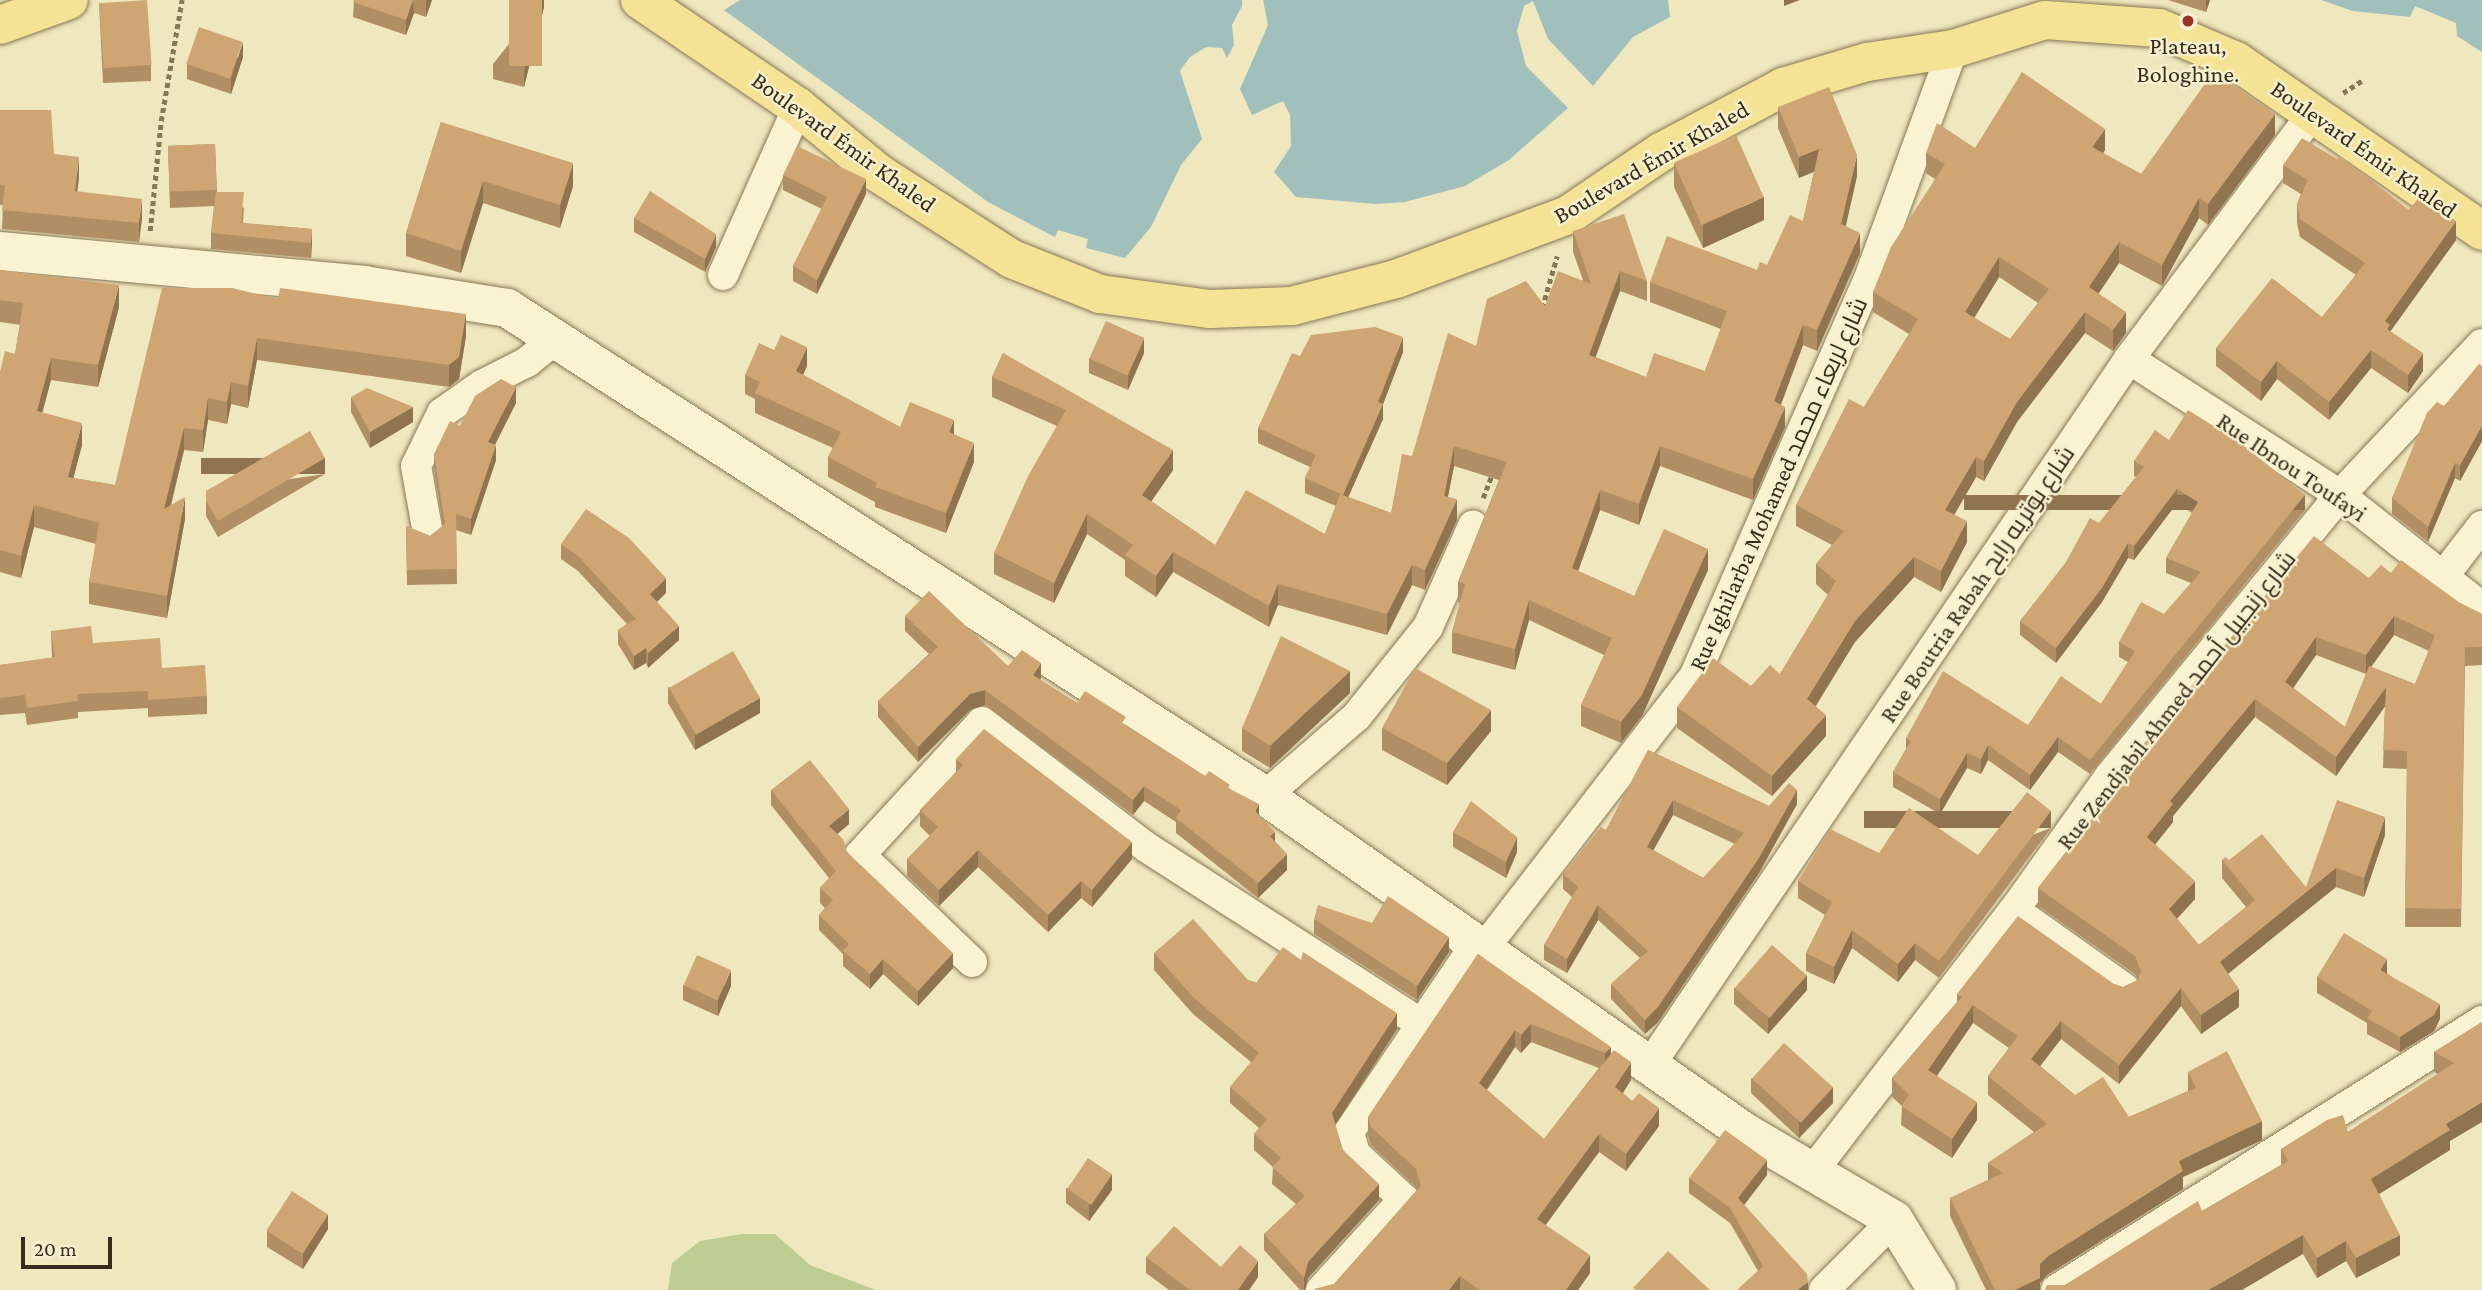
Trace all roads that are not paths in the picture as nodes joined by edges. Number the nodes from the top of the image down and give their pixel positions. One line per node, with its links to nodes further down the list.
1 (69, 0): 3 (main road)
2 (640, 0): 5 (main road, Boulevard Émir Khaled)
3 (0, 25)
4 (1953, 49): 5 (main road, Boulevard Émir Khaled); 6 (main road, Boulevard Émir Khaled); 21 (street, Rue Ighilarba Mohamed شارع لربعاء محمد)
5 (798, 107): 9 (street)
6 (2314, 112): 7 (main road, Boulevard Émir Khaled); 12 (street, Rue Boutria Rabah شارع بوتريه رابح)
7 (2482, 231)
8 (0, 251): 10 (main road)
9 (723, 275)
10 (554, 340): 16 (street); 19 (main road)
11 (2482, 344): 13 (street, Rue Zendjabil Ahmed شارع زنجبيل أحمد)
12 (2129, 359): 13 (street, Rue Ibnou Toufayi); 26 (street, Rue Boutria Rabah شارع بوتريه رابح)
13 (2340, 495): 17 (street, Rue Ibnou Toufayi); 20 (street, Rue Zendjabil Ahmed شارع زنجبيل أحمد)
14 (1472, 526): 19 (street)
15 (2482, 526): 17 (street)
16 (428, 534)
17 (2441, 579): 18 (street, Rue Ibnou Toufayi)
18 (2482, 607)
19 (1265, 796): 21 (main road)
20 (2014, 910): 23 (street); 27 (street, Rue Zendjabil Ahmed شارع زنجبيل أحمد)
21 (1480, 946): 25 (street, Rue Ighilarba Mohamed شارع لربعاء محمد); 26 (main road)
22 (972, 962): 25 (street)
23 (2124, 988)
24 (2482, 1021): 32 (street)
25 (1423, 1025): 29 (street, Rue Ighilarba Mohamed شارع لربعاء محمد)
26 (1650, 1065): 27 (main road)
27 (1812, 1172): 28 (main road)
28 (1894, 1220): 30 (street); 31 (main road)
29 (1321, 1290)
30 (1824, 1290)
31 (1937, 1290)
32 (2056, 1290)

